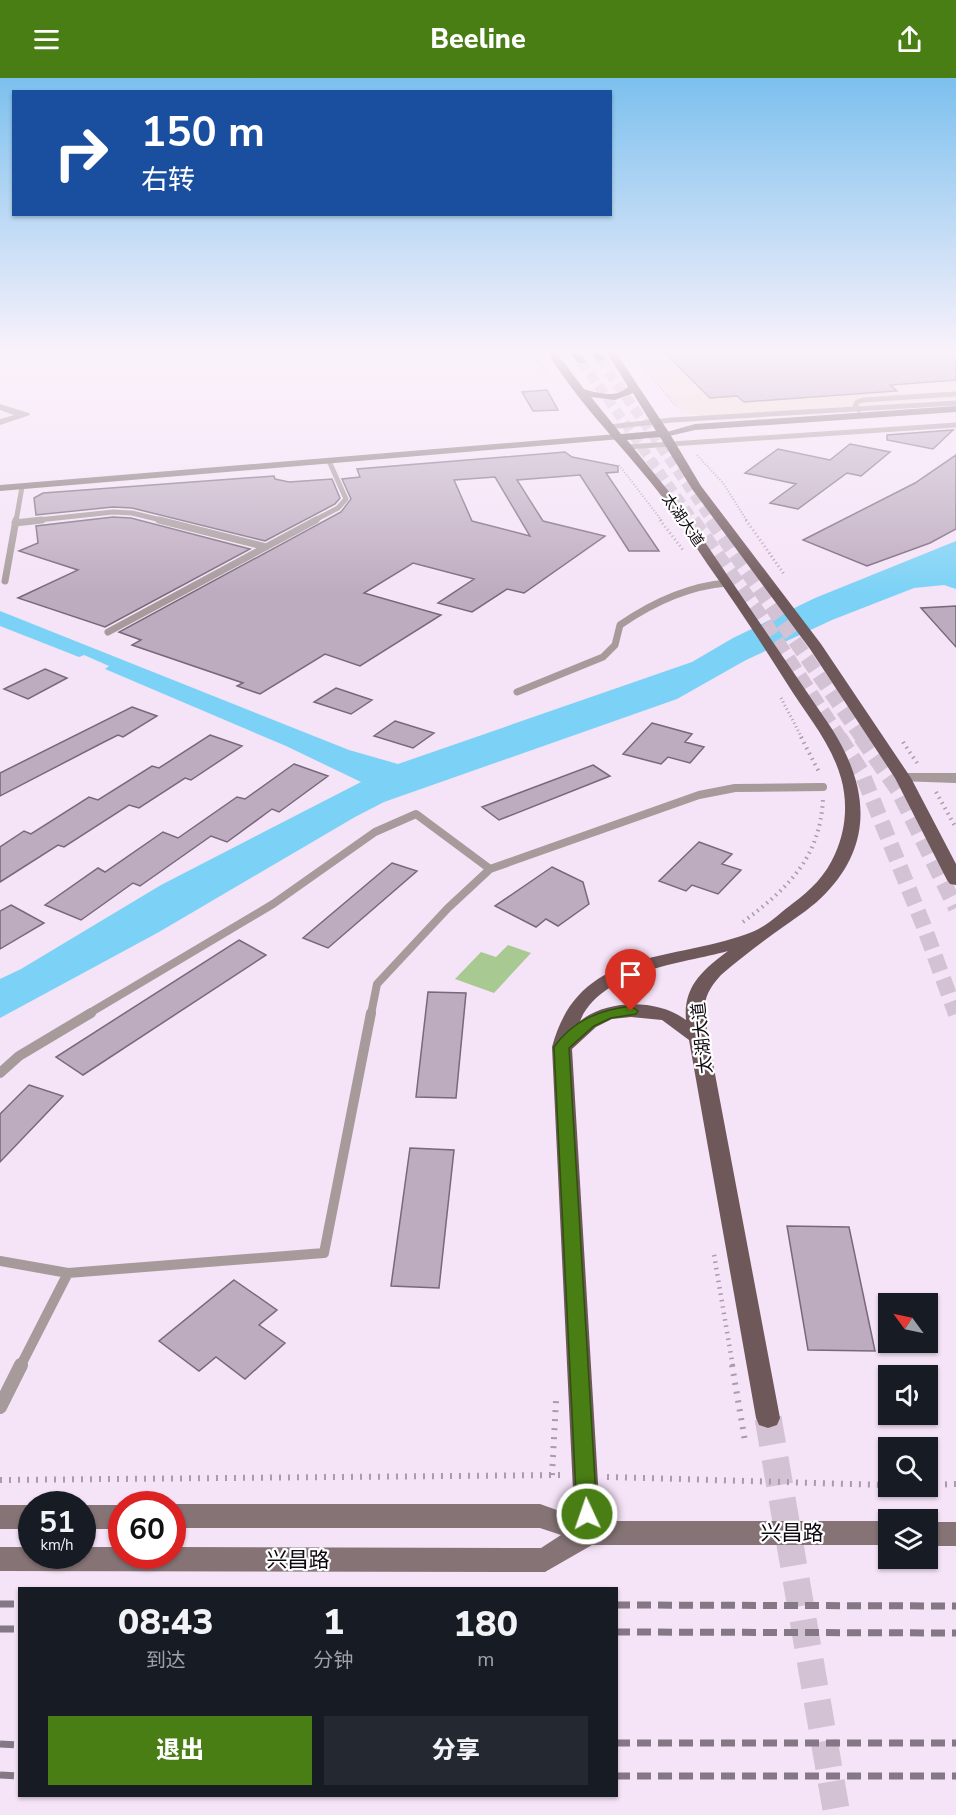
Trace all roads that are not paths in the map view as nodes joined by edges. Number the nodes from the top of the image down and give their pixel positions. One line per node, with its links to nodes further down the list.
1 (613, 432): 6 (main road); 7 (main road, 太湖大道); 8 (main road)
2 (664, 432): 6 (main road, 太湖大道)
3 (684, 432): 6 (main road)
4 (769, 432): 6 (main road)
5 (855, 432): 6 (lane)
6 (668, 439): 7 (lane); 11 (main road, 太湖大道)
7 (627, 447): 10 (main road, 太湖大道)
8 (329, 461): 9 (main road); 14 (lane)
9 (22, 487): 12 (main road); 13 (lane)
10 (673, 487): 11 (main road); 16 (main road, 太湖大道)
11 (696, 487): 19 (main road, 太湖大道)
12 (0, 488)
13 (15, 523): 14 (lane); 15 (lane)
14 (266, 547): 17 (lane)
15 (5, 581)
16 (727, 583): 18 (lane); 24 (main road, 太湖大道)
17 (108, 632)
18 (517, 692)
19 (903, 777): 20 (street); 23 (main road)
20 (956, 778)
21 (823, 787): 22 (lane)
22 (490, 869): 27 (lane); 29 (lane)
23 (956, 880)
24 (765, 932): 25 (main road, 太湖大道); 26 (main road)
25 (698, 1037): 26 (main road); 31 (main road, 太湖大道)
26 (562, 1047): 35 (main road)
27 (0, 1072)
28 (0, 1261): 29 (lane)
29 (68, 1273): 30 (lane)
30 (0, 1407)
31 (768, 1418)
32 (186, 1516): 35 (main road, 兴昌路)
33 (0, 1517): 34 (main road)
34 (18, 1517)
35 (588, 1533): 36 (main road, 兴昌路); 39 (main road, 兴昌路)
36 (878, 1533)
37 (938, 1533): 38 (main road)
38 (956, 1534)
39 (0, 1559)

